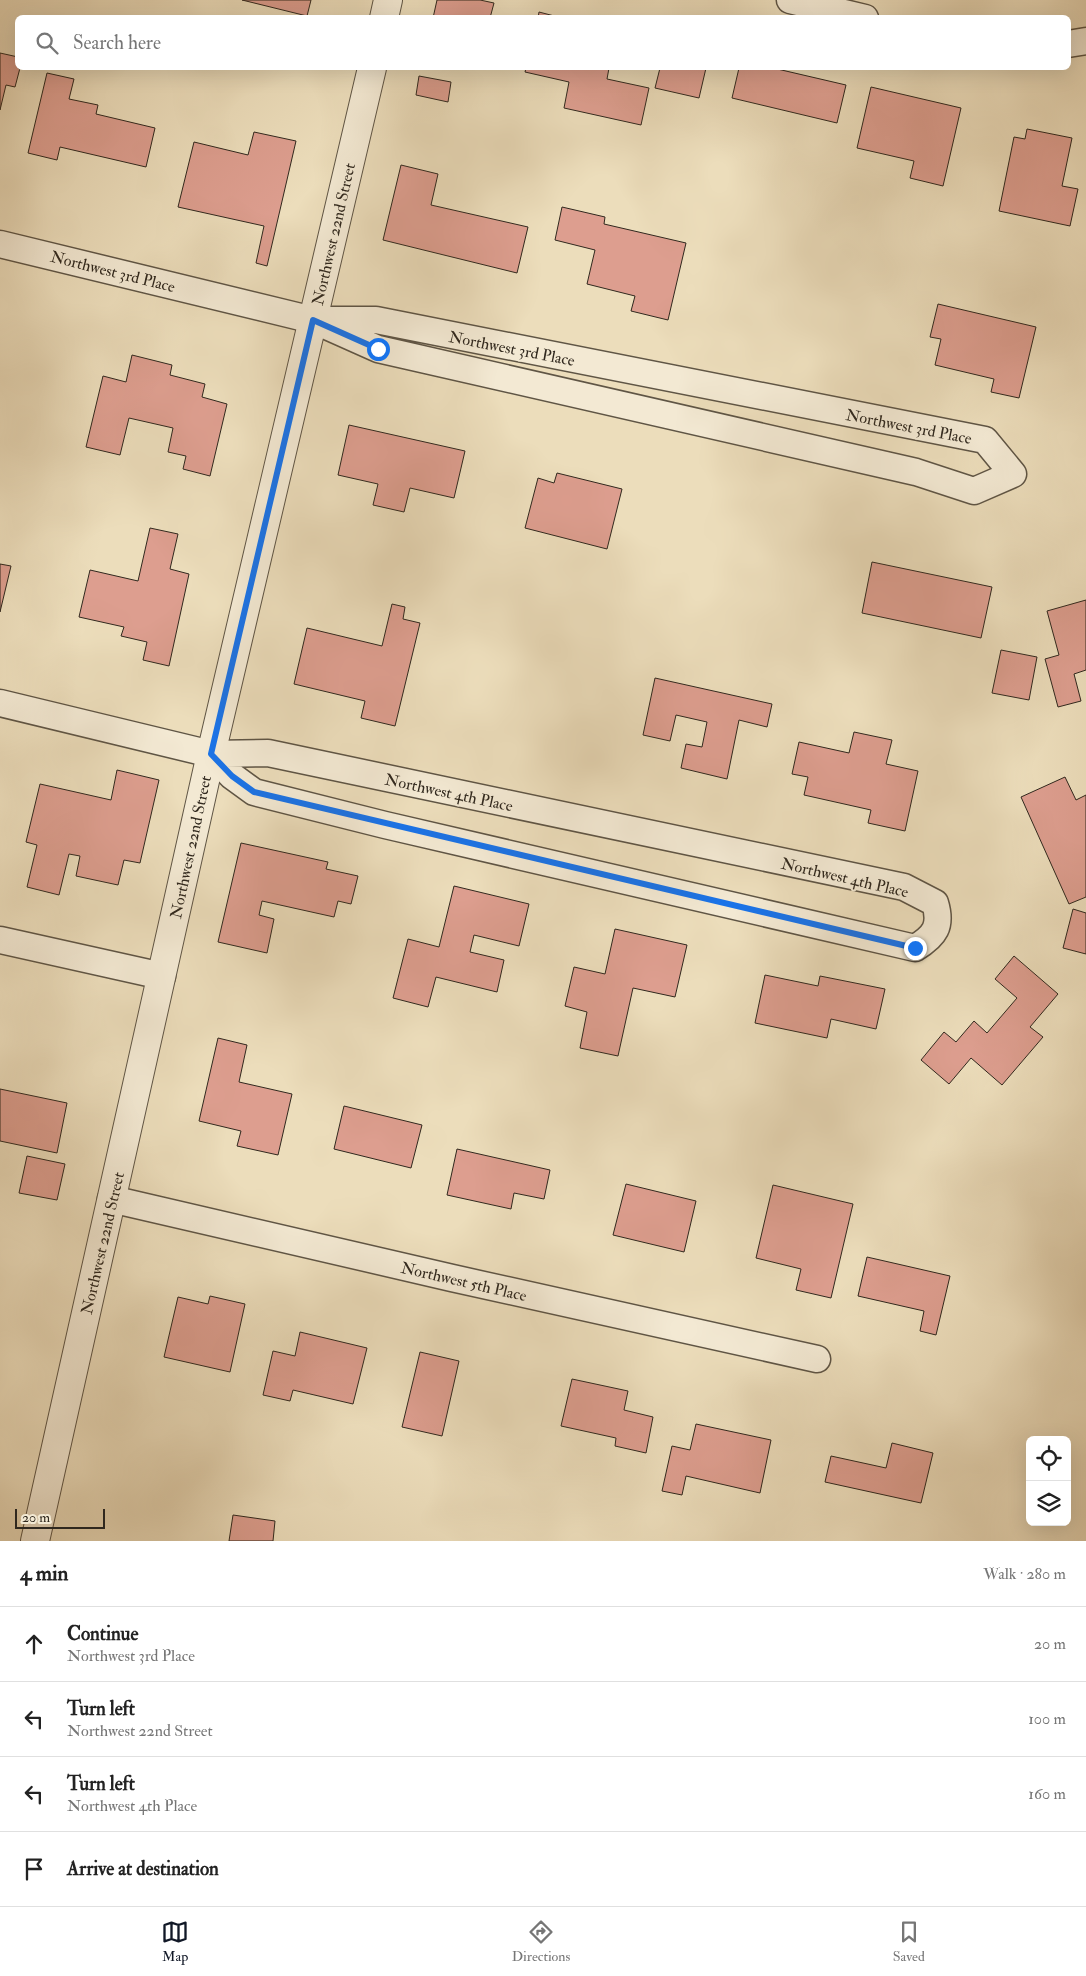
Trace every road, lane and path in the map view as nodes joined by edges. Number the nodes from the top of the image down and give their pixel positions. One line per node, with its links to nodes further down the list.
1 (388, 0): 3 (street)
2 (790, 0): 4 (street)
3 (385, 15)
4 (852, 15)
5 (1086, 41): 6 (street)
6 (1071, 44)
7 (372, 70): 9 (street, Northwest 22nd Street)
8 (0, 244): 9 (street, Northwest 3rd Place)
9 (313, 320): 9 (street, Northwest 3rd Place); 11 (street, Northwest 22nd Street)
10 (0, 703): 11 (street, Northwest 4th Place)
11 (211, 754): 11 (street, Northwest 4th Place); 13 (street, Northwest 22nd Street)
12 (0, 940): 13 (street)
13 (162, 976): 14 (street, Northwest 22nd Street)
14 (111, 1199): 15 (street, Northwest 5th Place); 16 (street, Northwest 22nd Street)
15 (817, 1359)
16 (35, 1541)

